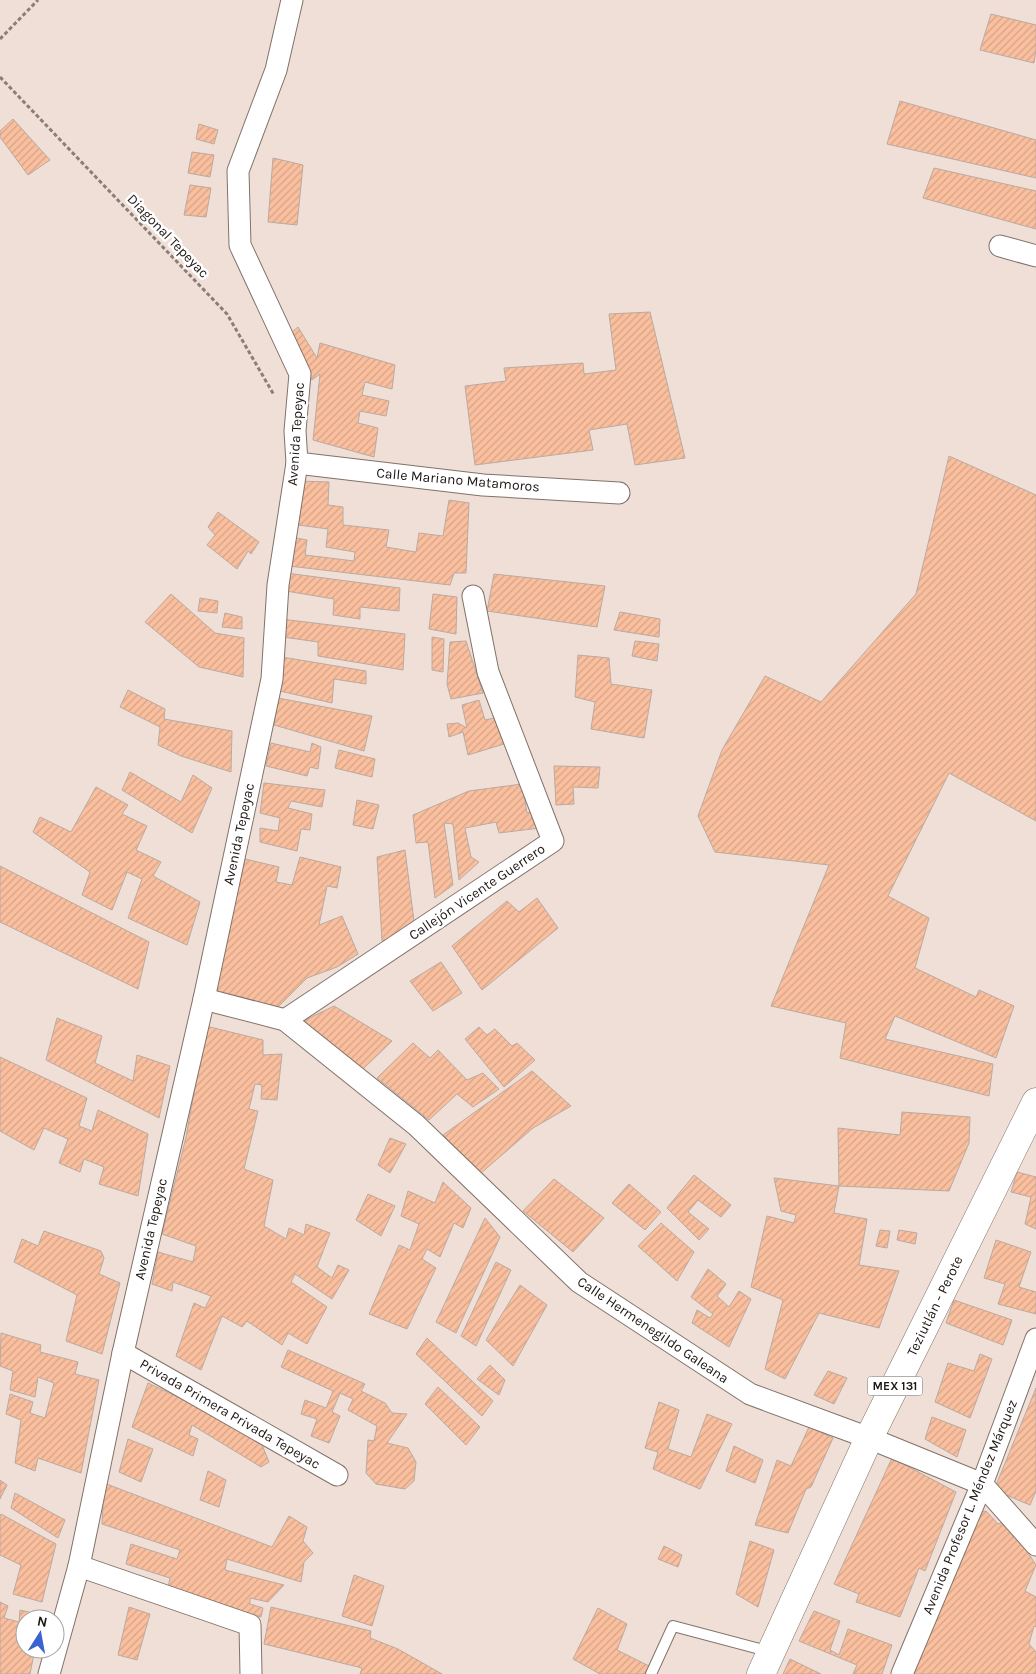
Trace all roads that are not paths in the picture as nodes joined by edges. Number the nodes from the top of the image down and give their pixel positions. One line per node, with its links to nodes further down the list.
1 (292, 0): 4 (street, Avenida Tepeyac)
2 (1000, 246): 3 (street)
3 (1036, 256)
4 (297, 463): 5 (street, Calle Mariano Matamoros); 7 (street, Avenida Tepeyac)
5 (619, 493)
6 (473, 596): 8 (street, Callejón Vicente Guerrero)
7 (204, 999): 8 (street, Calle Hermenegildo Galeana); 11 (street, Avenida Tepeyac)
8 (285, 1020): 12 (street, Calle Hermenegildo Galeana)
9 (1036, 1102): 12 (main road, Teziutlán - Perote / MEX 131)
10 (1036, 1339): 14 (street, Avenida Profesor L. Méndez Márquez)
11 (123, 1353): 13 (street, Privada Primera Privada Tepeyac); 16 (street, Avenida Tepeyac)
12 (869, 1438): 14 (street, Calle Hermenegildo Galeana); 17 (main road, Teziutlán - Perote / MEX 131)
13 (337, 1475)
14 (982, 1484): 15 (street, Calle Hermenegildo Galeana); 21 (street, Avenida Profesor L. Méndez Márquez)
15 (1036, 1545)
16 (79, 1566): 18 (street); 19 (street, Avenida Tepeyac)
17 (766, 1663): 20 (lane)
18 (253, 1673)
19 (49, 1674)
20 (651, 1674)
21 (902, 1674)

